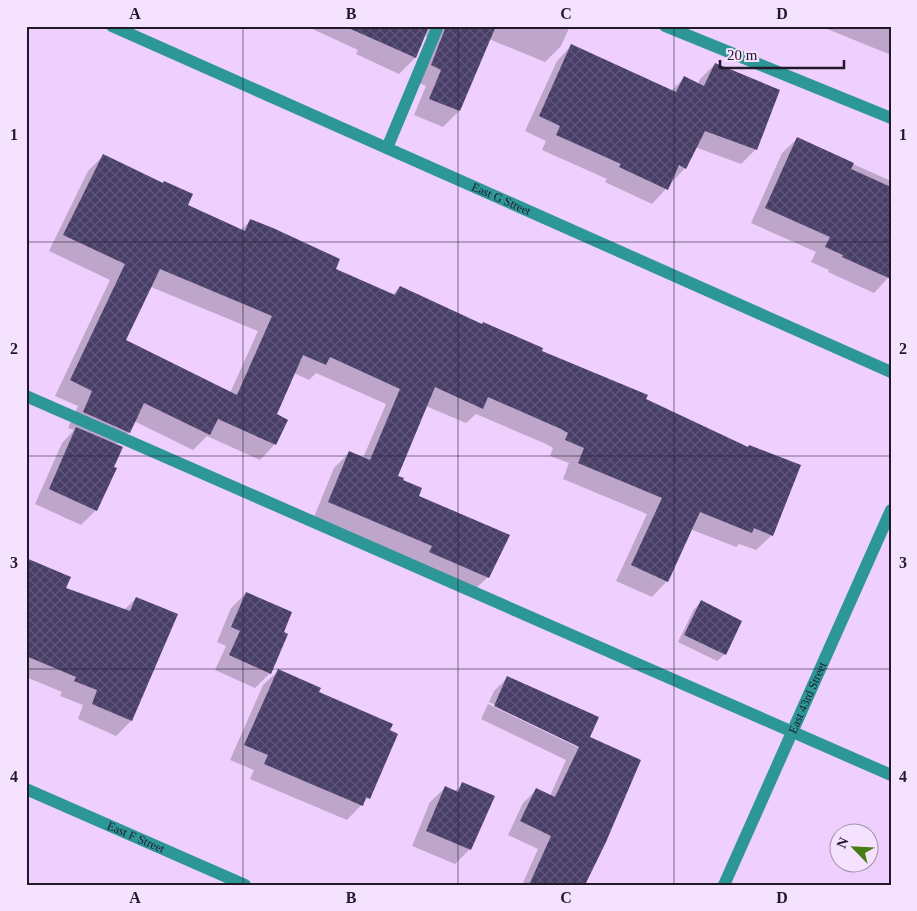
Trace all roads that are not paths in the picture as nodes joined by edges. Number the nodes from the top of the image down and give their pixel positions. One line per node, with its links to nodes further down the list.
1 (112, 26): 5 (street, East G Street)
2 (438, 26): 5 (street)
3 (665, 26): 4 (street)
4 (891, 118)
5 (387, 148): 6 (street, East G Street)
6 (891, 372)
7 (26, 396): 9 (street)
8 (891, 510): 9 (street, East 43rd Street)
9 (792, 731): 10 (street); 13 (street, East 43rd Street)
10 (891, 776)
11 (26, 790): 12 (street, East F Street)
12 (245, 885)
13 (724, 885)

